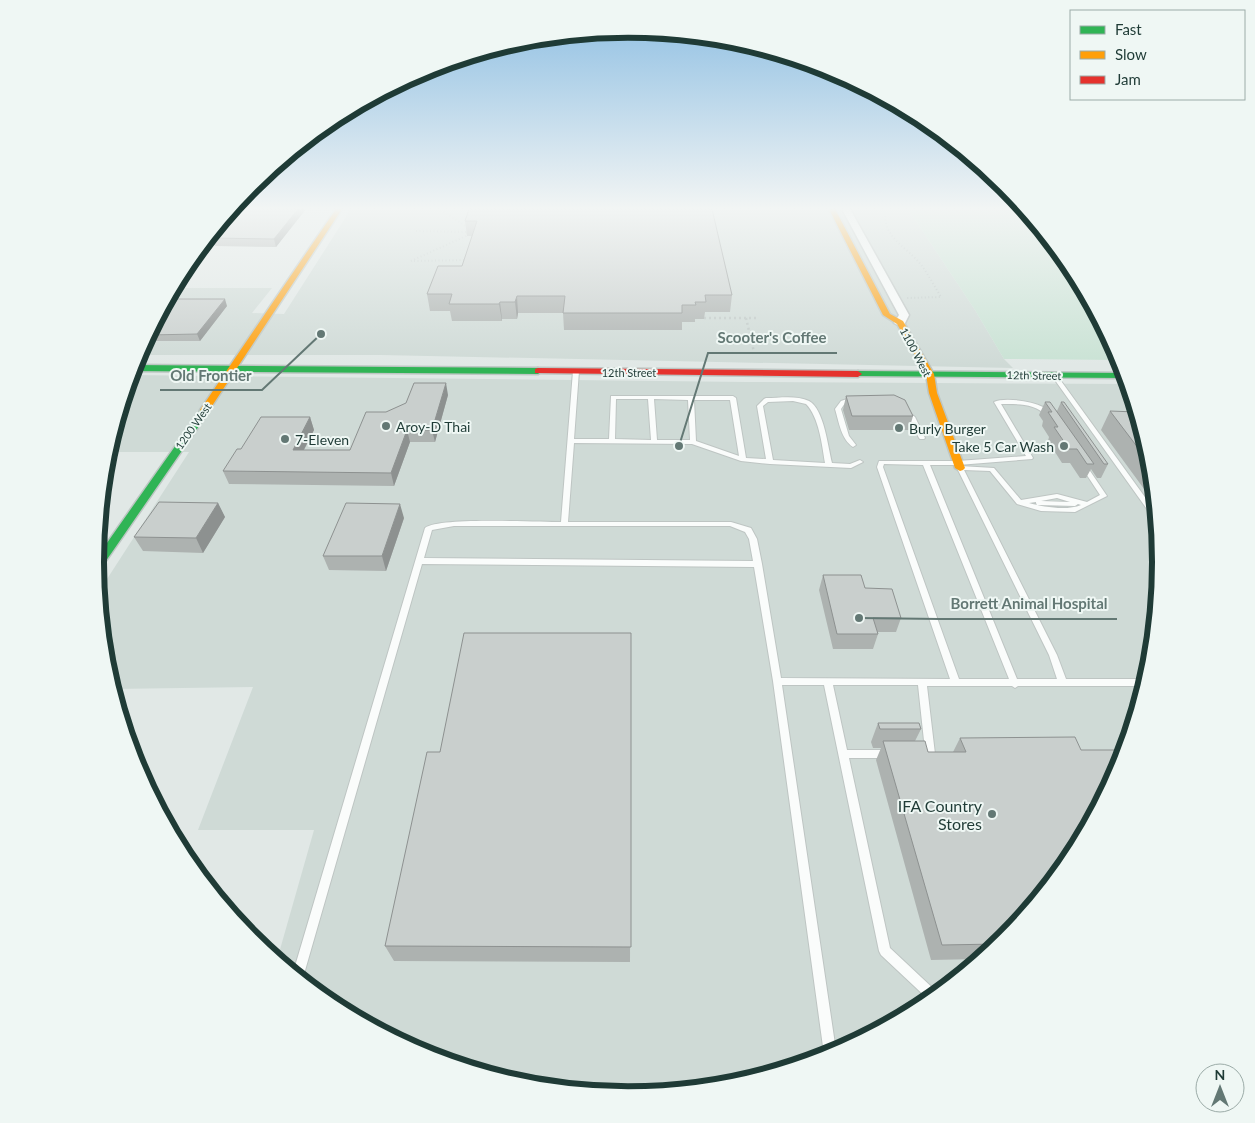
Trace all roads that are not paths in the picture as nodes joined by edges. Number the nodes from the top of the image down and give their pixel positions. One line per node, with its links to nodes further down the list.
1 (304, 261): 8 (street, 1200 West)
2 (859, 261): 5 (street, 1100 West)
3 (875, 261): 4 (street, 1100 West)
4 (895, 299): 5 (street); 6 (street, 1100 West)
5 (879, 300): 6 (street, 1100 West)
6 (900, 323): 10 (street, 1100 West)
7 (140, 368): 8 (street, 12th Street)
8 (233, 368): 9 (street, 12th Street); 35 (street, 1200 West)
9 (576, 371): 10 (street, 12th Street); 19 (lane)
10 (930, 374): 11 (street, 12th Street); 30 (street, 1100 West)
11 (1054, 375): 12 (street, 12th Street); 33 (lane)
12 (1118, 376)
13 (651, 397): 14 (lane); 20 (lane); 21 (lane)
14 (691, 398): 22 (lane); 25 (lane)
15 (863, 398): 23 (lane)
16 (898, 408): 18 (lane)
17 (1056, 425): 30 (lane)
18 (922, 438)
19 (570, 441): 20 (lane); 34 (lane)
20 (612, 441): 21 (lane)
21 (654, 441): 22 (lane)
22 (692, 442): 25 (lane)
23 (853, 445)
24 (1077, 457): 32 (lane)
25 (742, 460): 26 (lane)
26 (770, 462): 29 (lane); 29 (lane)
27 (860, 462): 29 (lane)
28 (926, 463): 30 (lane); 42 (lane); 44 (lane)
29 (829, 465)
30 (959, 465): 31 (lane); 43 (lane)
31 (1019, 502): 32 (lane); 32 (lane)
32 (1087, 504)
33 (1148, 506)
34 (564, 524): 36 (lane); 37 (lane)
35 (104, 552)
36 (420, 561): 37 (lane); 46 (lane)
37 (758, 564): 38 (lane)
38 (778, 681): 39 (lane); 48 (lane)
39 (828, 682): 41 (lane); 45 (lane)
40 (1137, 682): 43 (lane)
41 (922, 683): 42 (lane); 45 (lane)
42 (956, 683): 44 (lane)
43 (1063, 683): 44 (lane)
44 (1015, 684)
45 (844, 754): 47 (lane)
46 (300, 970)
47 (927, 991)
48 (829, 1046)

